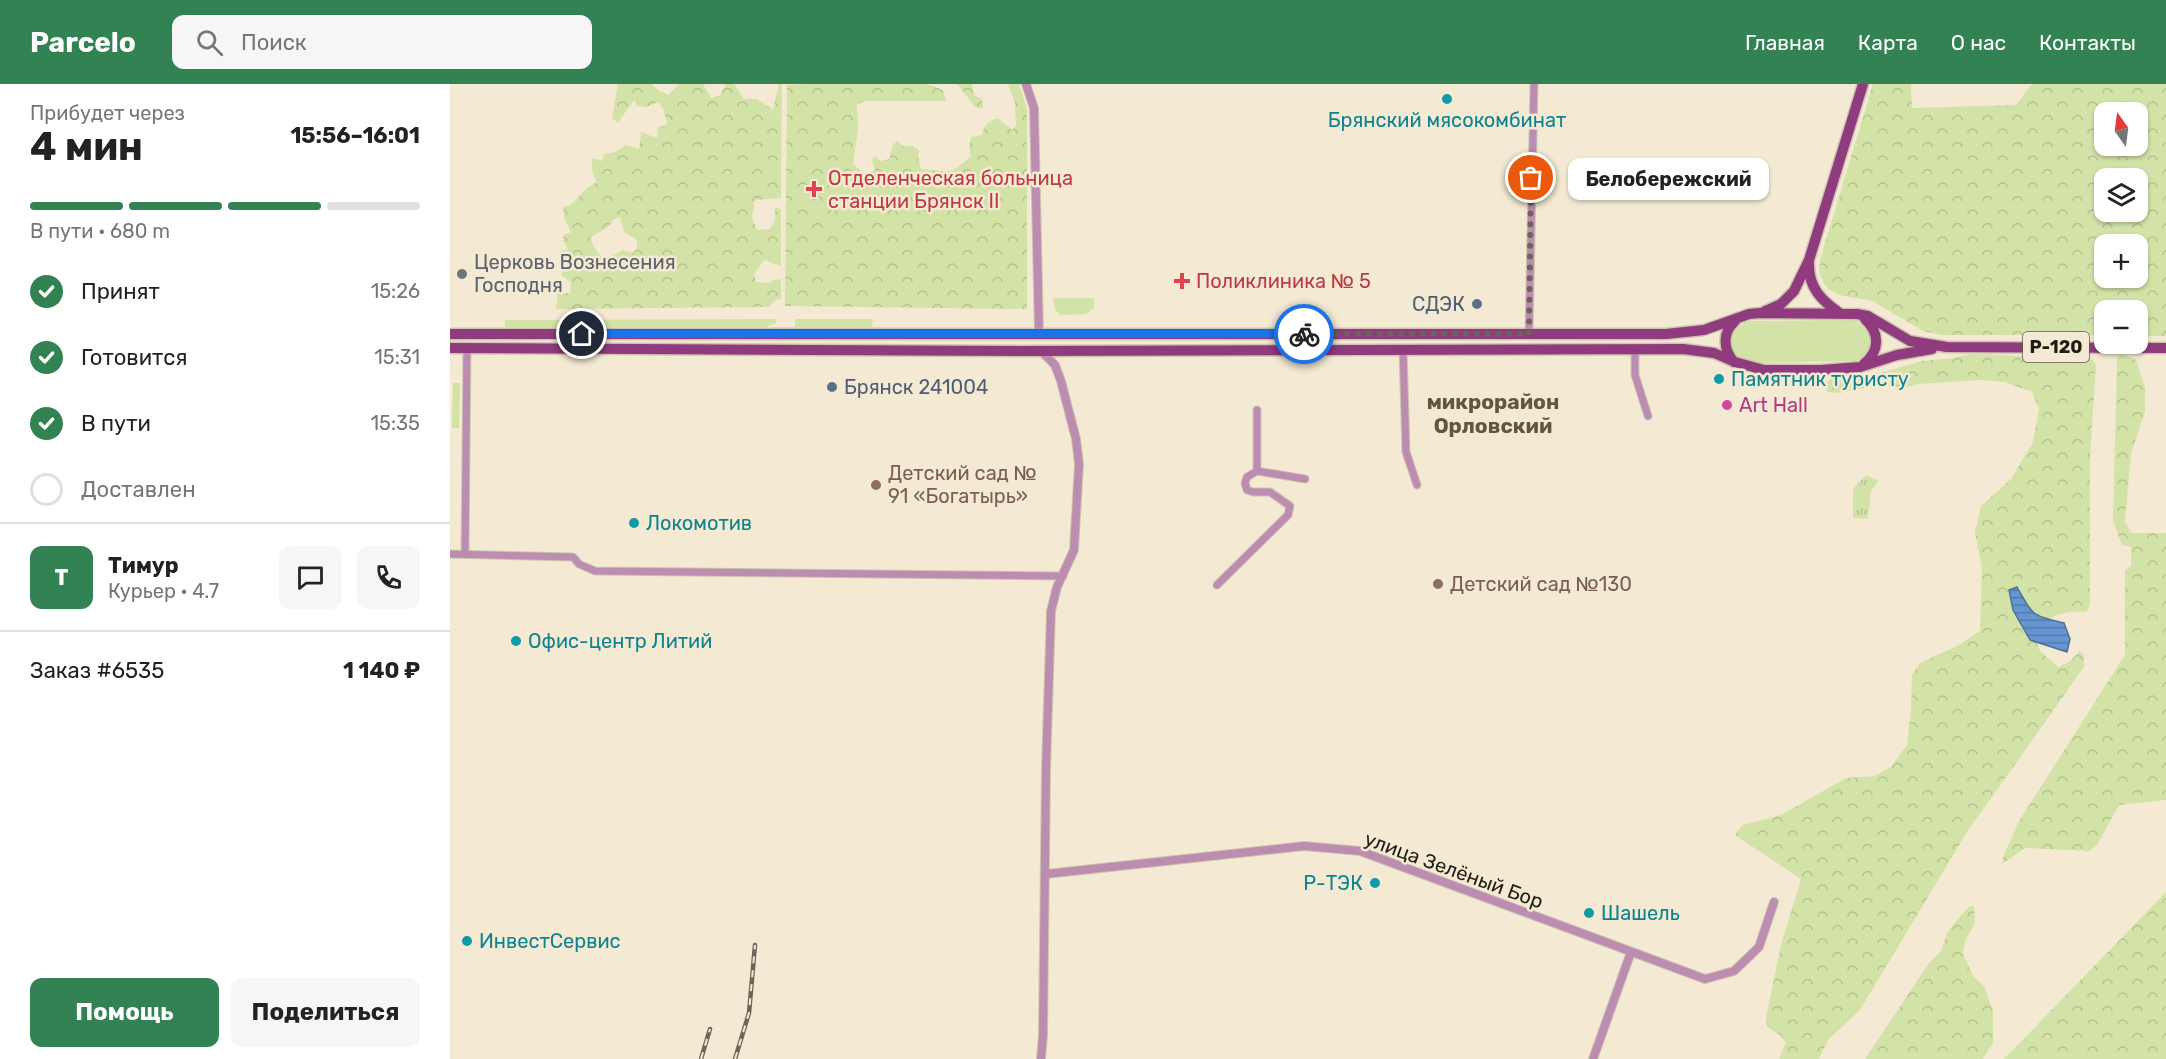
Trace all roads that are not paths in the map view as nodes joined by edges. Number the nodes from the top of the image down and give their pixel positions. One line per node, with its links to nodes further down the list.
1 (1026, 84): 11 (street)
2 (1534, 84): 12 (street)
3 (1863, 84): 4 (main road)
4 (1809, 260): 5 (main road); 6 (main road)
5 (1760, 313): 6 (main road); 8 (main road)
6 (1841, 314): 7 (main road)
7 (1857, 314): 13 (main road); 21 (main road)
8 (1740, 317): 12 (main road); 20 (main road)
9 (450, 334): 10 (main road)
10 (466, 334): 11 (main road); 15 (main road)
11 (1038, 334): 12 (main road); 19 (main road)
12 (1529, 334)
13 (1947, 347): 16 (main road, Р-120); 21 (main road)
14 (450, 348): 15 (main road)
15 (467, 348): 19 (main road); 28 (street)
16 (2166, 348)
17 (1403, 349): 18 (main road); 19 (main road); 26 (street)
18 (1635, 349): 20 (main road); 23 (street)
19 (1040, 350): 29 (street)
20 (1735, 362): 21 (main road)
21 (1860, 367)
22 (1257, 410): 24 (street)
23 (1648, 416)
24 (1257, 471): 25 (street); 30 (street)
25 (1305, 479)
26 (1417, 485)
27 (450, 554): 28 (street)
28 (465, 554): 29 (street)
29 (1063, 576): 31 (street)
30 (1217, 585)
31 (1046, 874): 33 (street, улица Зелёный Бор); 34 (street)
32 (1774, 902): 33 (street, улица Зелёный Бор)
33 (1631, 952): 35 (street)
34 (1041, 1059)
35 (1593, 1059)

